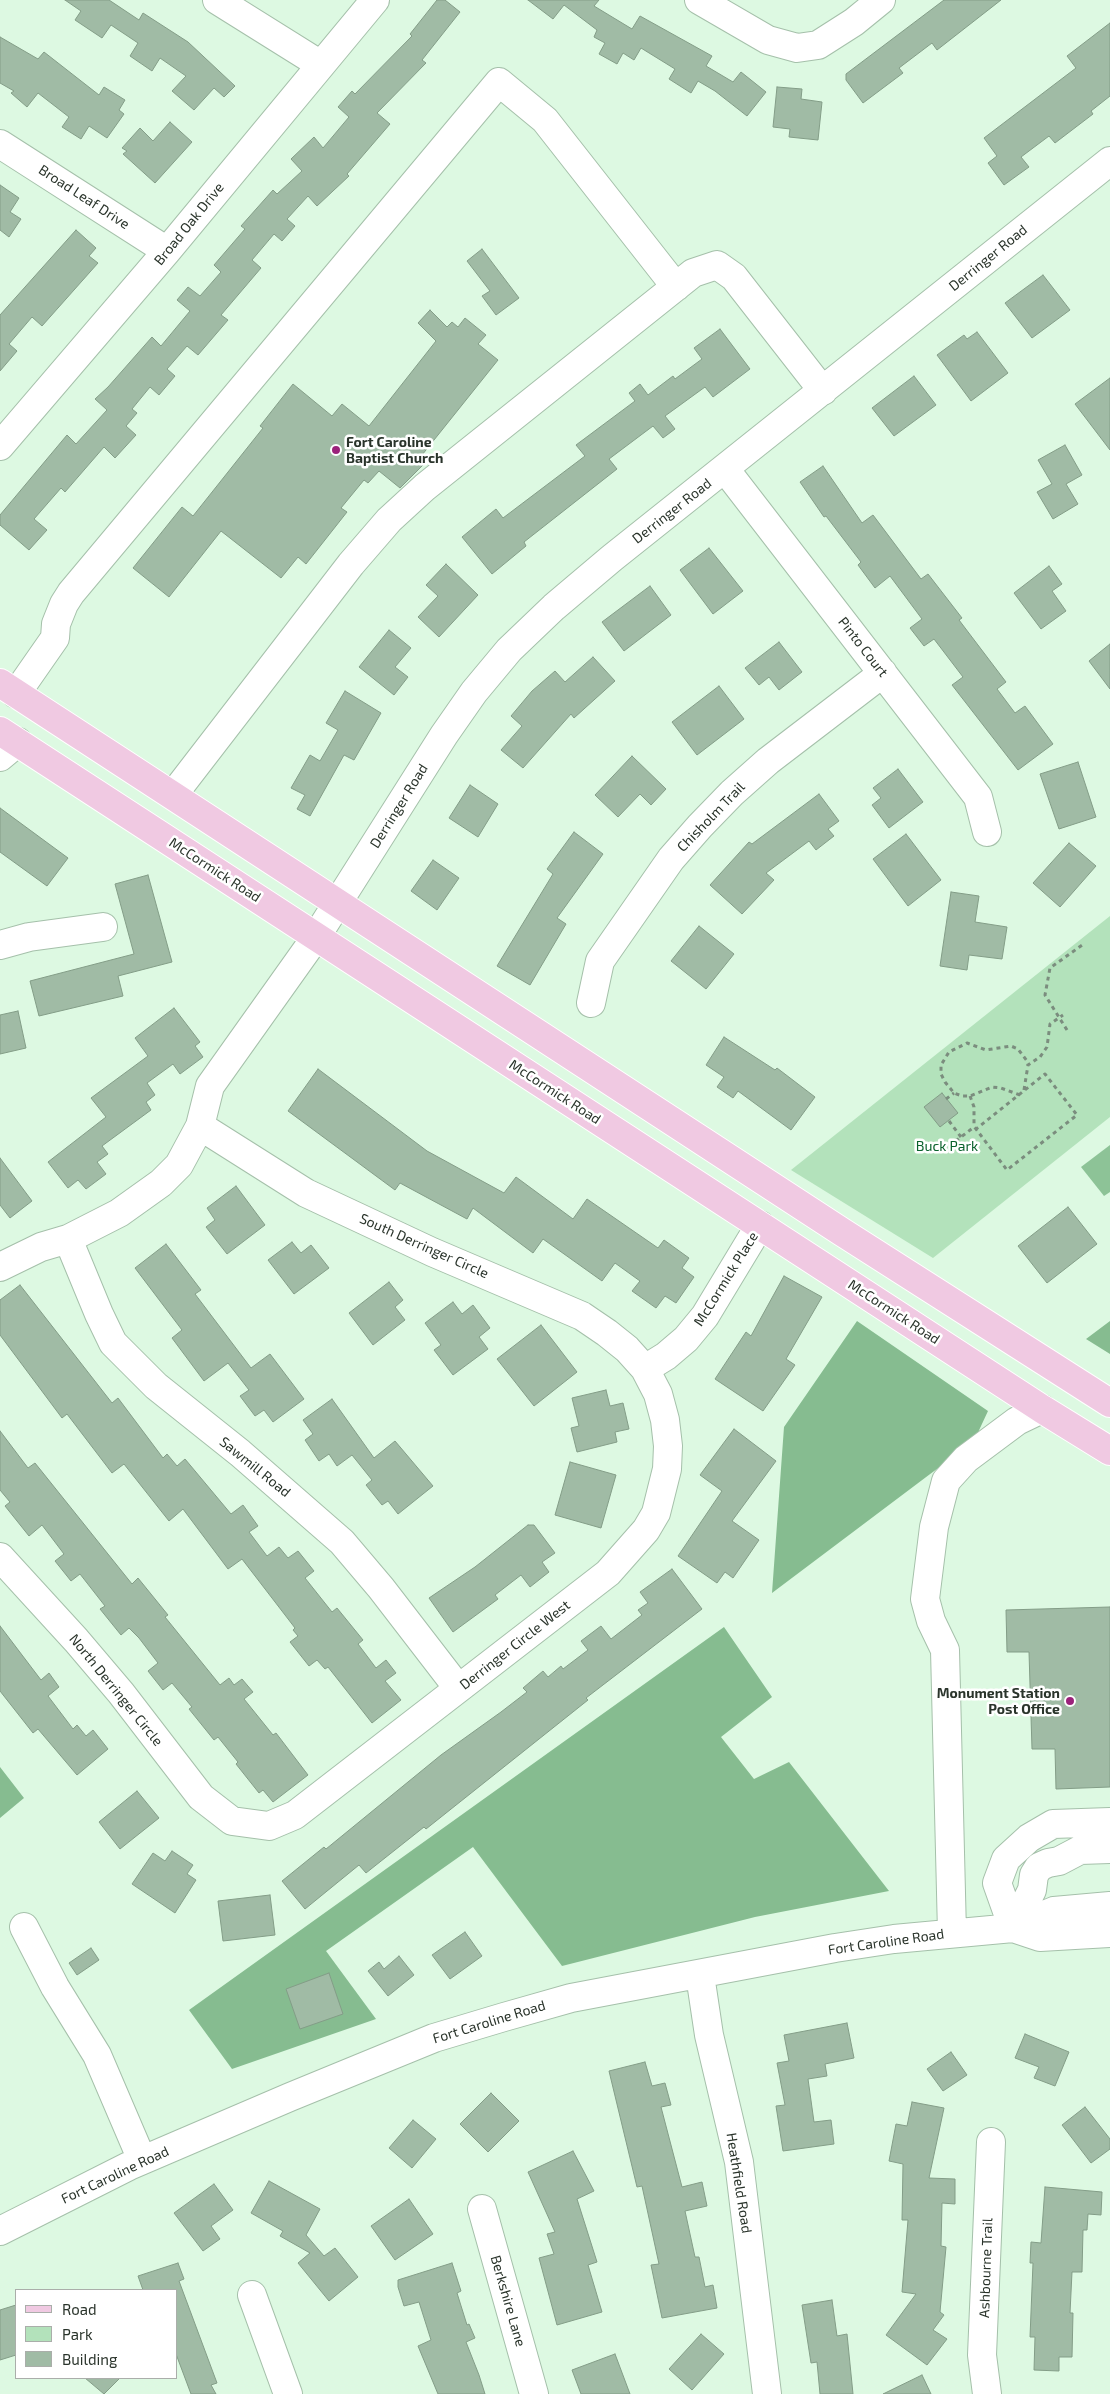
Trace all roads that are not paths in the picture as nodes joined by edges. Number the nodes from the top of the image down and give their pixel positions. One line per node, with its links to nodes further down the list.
1 (218, 0): 5 (street)
2 (375, 0): 5 (street, Broad Oak Drive)
3 (698, 0): 4 (street)
4 (881, 0)
5 (321, 65): 8 (street, Broad Oak Drive)
6 (0, 144): 8 (street, Broad Leaf Drive)
7 (1110, 161): 10 (street, Derringer Road)
8 (167, 251): 11 (street, Broad Oak Drive)
9 (676, 287): 10 (street); 14 (street); 16 (street)
10 (823, 391): 12 (street, Derringer Road)
11 (0, 446)
12 (725, 469): 13 (street, Pinto Court); 18 (street, Derringer Road)
13 (883, 673): 17 (street, Pinto Court); 22 (street, Chisholm Trail)
14 (8, 688): 16 (main road)
15 (6, 743): 20 (main road, McCormick Road)
16 (173, 795): 18 (main road)
17 (987, 832)
18 (338, 902): 20 (street, Derringer Road); 28 (main road)
19 (103, 927): 21 (street)
20 (316, 937): 23 (street, Derringer Road); 24 (main road, McCormick Road)
21 (0, 945)
22 (591, 1003)
23 (200, 1126): 25 (street, Derringer Road); 27 (street, South Derringer Circle)
24 (760, 1225): 27 (street, McCormick Place); 29 (main road, McCormick Road)
25 (68, 1239): 26 (street, Derringer Road); 33 (street, Sawmill Road)
26 (0, 1267)
27 (645, 1369): 33 (street, Derringer Circle West)
28 (1110, 1403)
29 (1042, 1409): 30 (main road); 31 (main road, McCormick Road); 43 (street)
30 (1110, 1412)
31 (1110, 1451)
32 (0, 1557): 34 (street, North Derringer Circle)
33 (458, 1688): 34 (street, Derringer Circle West)
34 (232, 1822)
35 (1110, 1822): 36 (street)
36 (1018, 1847): 38 (street); 42 (street)
37 (1110, 1849): 38 (street)
38 (1049, 1864): 39 (street); 42 (street)
39 (1110, 1866)
40 (1110, 1906): 42 (street, Fort Caroline Road)
41 (24, 1927): 47 (street)
42 (1013, 1928): 43 (street, Fort Caroline Road); 44 (street, Fort Caroline Road)
43 (952, 1933): 45 (street, Fort Caroline Road)
44 (1110, 1933)
45 (700, 1975): 47 (street, Fort Caroline Road); 53 (street, Heathfield Road)
46 (991, 2142): 54 (street, Ashbourne Trail)
47 (142, 2160): 49 (street, Fort Caroline Road)
48 (482, 2209): 52 (street, Berkshire Lane)
49 (0, 2231)
50 (252, 2295): 51 (street)
51 (288, 2394)
52 (534, 2394)
53 (767, 2394)
54 (986, 2394)

